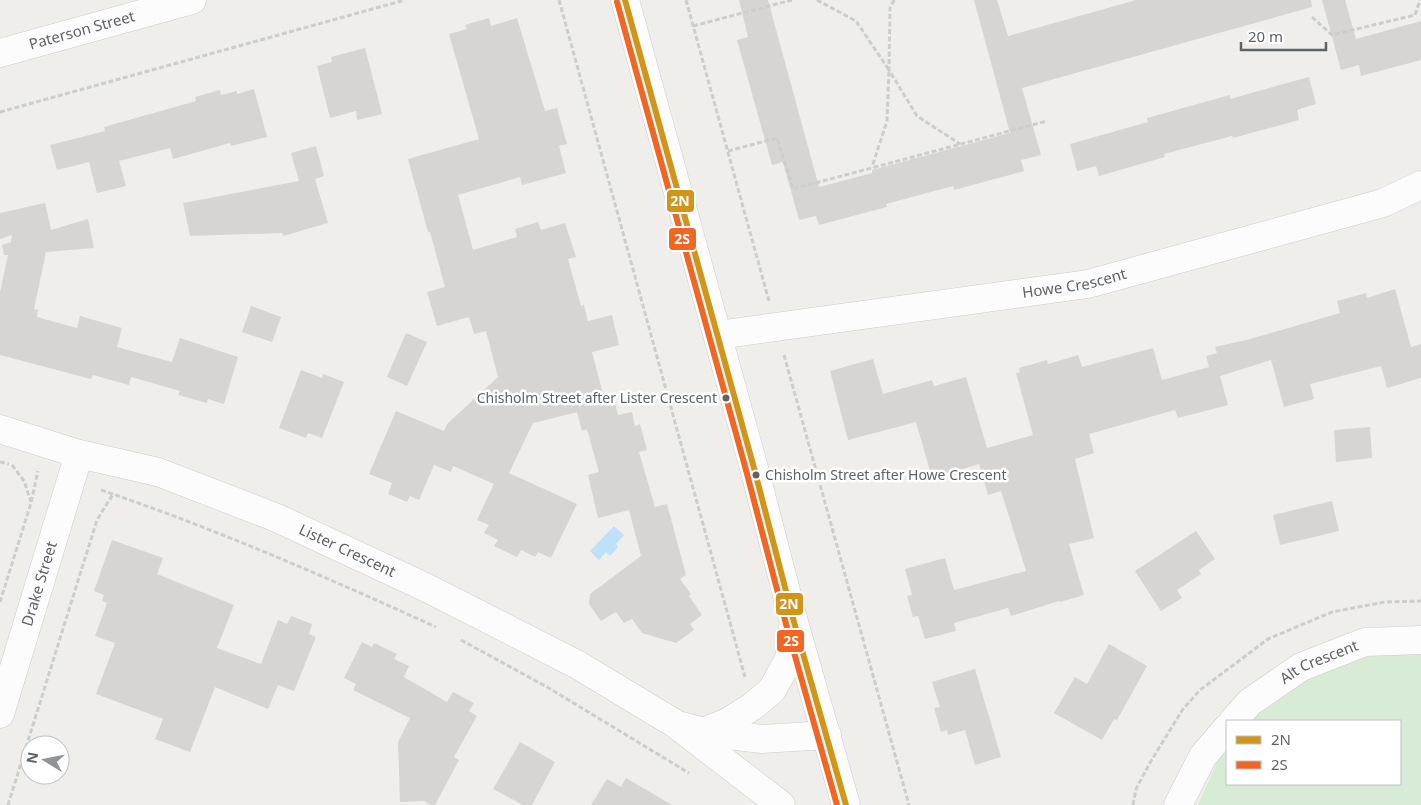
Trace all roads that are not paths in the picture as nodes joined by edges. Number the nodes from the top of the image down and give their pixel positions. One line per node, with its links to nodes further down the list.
1 (192, 0): 3 (street, Paterson Street)
2 (625, 0): 5 (street)
3 (0, 53)
4 (1421, 185): 5 (street, Howe Crescent)
5 (718, 335): 8 (street)
6 (0, 429): 7 (street, Lister Crescent)
7 (79, 454): 10 (street, Drake Street); 12 (street, Lister Crescent)
8 (794, 622): 14 (street); 15 (street)
9 (1421, 640): 11 (street, Alt Crescent)
10 (0, 714)
11 (1234, 720)
12 (674, 723): 14 (street, Lister Crescent); 16 (street, Lister Crescent)
13 (1226, 729): 18 (street)
14 (703, 732): 15 (street, Lister Crescent)
15 (827, 735): 17 (street)
16 (781, 805)
17 (846, 805)
18 (1178, 805)

